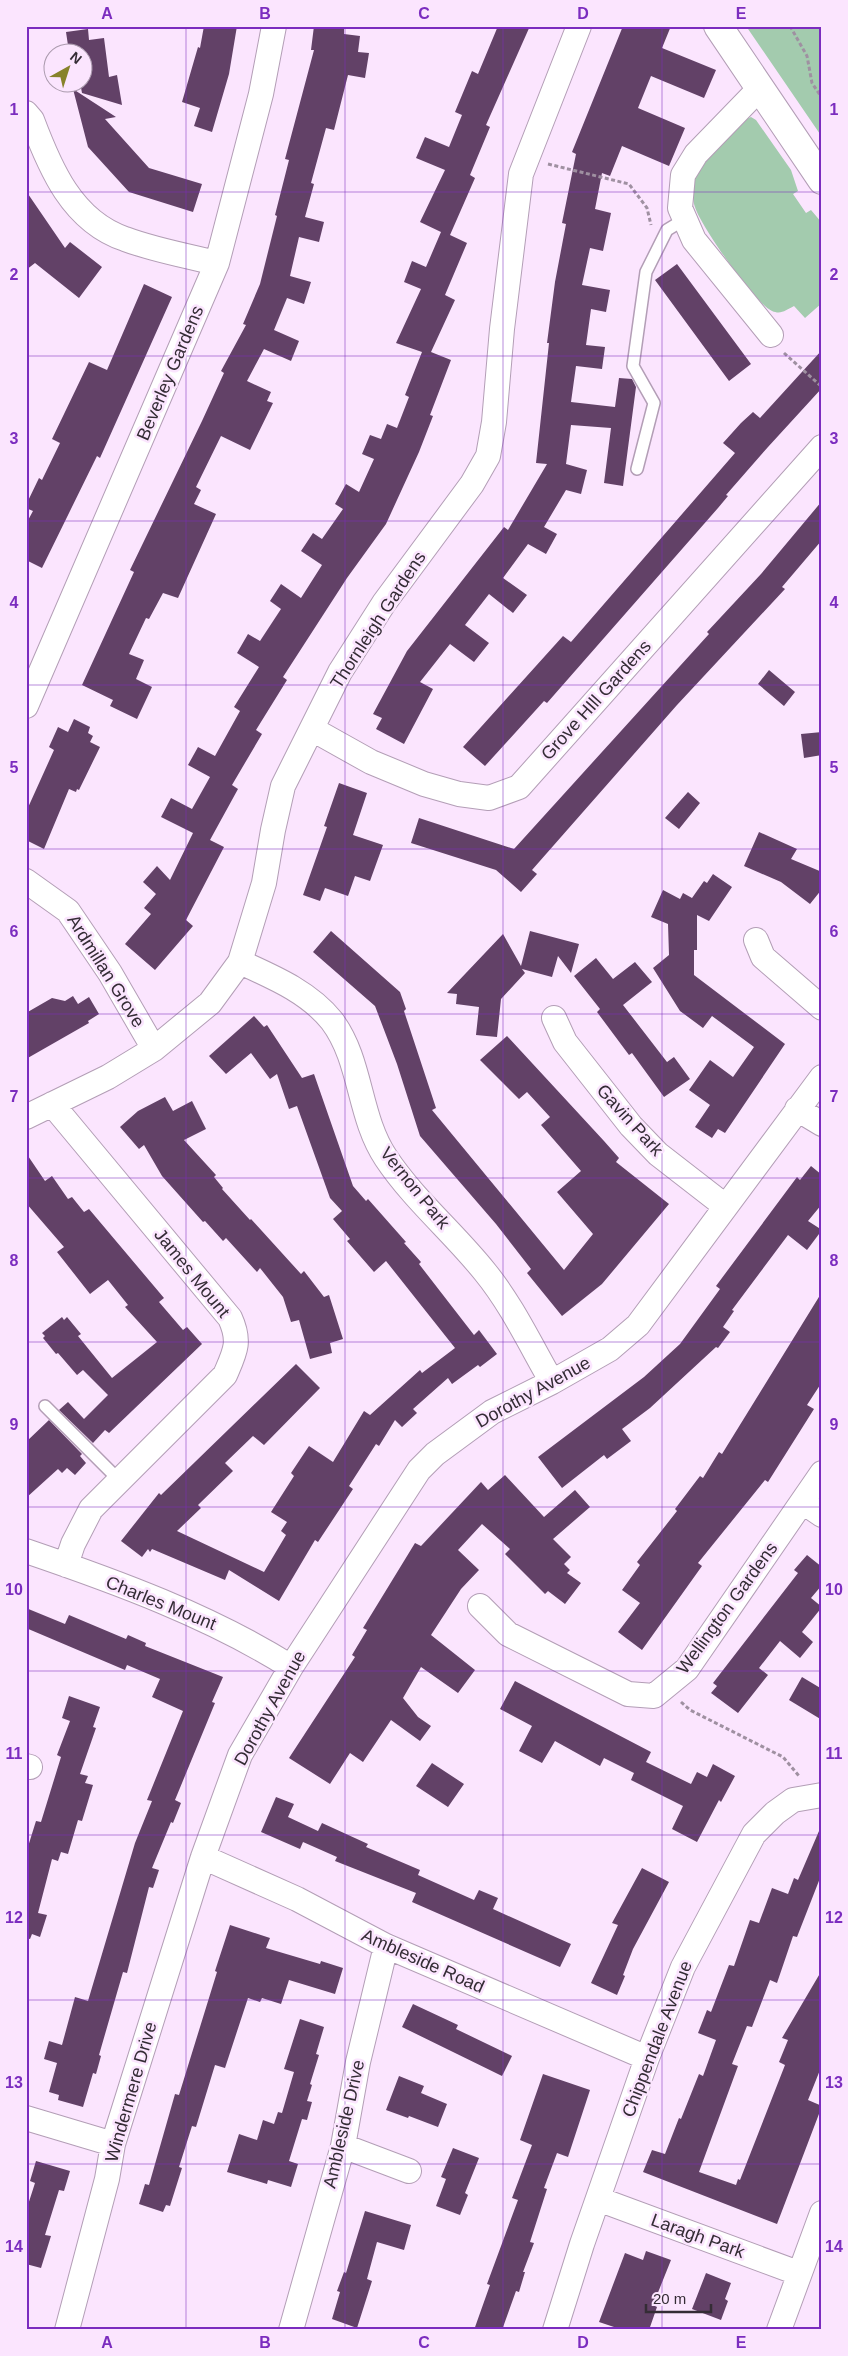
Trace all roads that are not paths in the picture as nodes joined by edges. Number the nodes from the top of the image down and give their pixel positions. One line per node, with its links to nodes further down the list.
1 (274, 26): 8 (street, Beverley Gardens)
2 (579, 26): 13 (street, Thornleigh Gardens)
3 (718, 26): 4 (main road)
4 (760, 88): 6 (main road); 7 (street)
5 (26, 113): 8 (street)
6 (822, 180)
7 (676, 225): 9 (street); 11 (lane)
8 (217, 263): 12 (street, Beverley Gardens)
9 (771, 335)
10 (822, 447): 13 (street, Grove HIll Gardens)
11 (637, 470)
12 (26, 706)
13 (312, 730): 16 (street, Thornleigh Gardens)
14 (26, 881): 19 (street, Ardmillan Grove)
15 (756, 940): 17 (street)
16 (240, 962): 19 (street, Thornleigh Gardens); 26 (street, Vernon Park)
17 (822, 1008)
18 (554, 1018): 25 (street, Gavin Park)
19 (154, 1049): 21 (street, Thornleigh Gardens)
20 (822, 1077): 22 (street, Dorothy Avenue)
21 (52, 1104): 23 (street, Thornleigh Gardens); 29 (street, James Mount)
22 (797, 1109): 24 (street); 25 (street, Dorothy Avenue)
23 (26, 1118)
24 (822, 1124)
25 (725, 1206): 26 (street, Dorothy Avenue)
26 (552, 1382): 35 (street, Dorothy Avenue)
27 (45, 1406): 29 (lane)
28 (822, 1473): 30 (street, Wellington Gardens)
29 (120, 1481): 33 (street, James Mount)
30 (803, 1502): 31 (street); 34 (street, Wellington Gardens)
31 (822, 1515)
32 (26, 1551): 33 (street, Charles Mount)
33 (66, 1565): 35 (street, Charles Mount)
34 (480, 1606)
35 (291, 1667): 37 (street, Dorothy Avenue)
36 (814, 1796): 39 (street, Chippendale Avenue)
37 (203, 1857): 38 (street, Ambleside Road); 41 (street, Windermere Drive)
38 (386, 1946): 39 (street, Ambleside Road); 42 (street, Ambleside Drive)
39 (647, 2058): 44 (street, Chippendale Avenue)
40 (26, 2118): 41 (street)
41 (113, 2144): 47 (street, Windermere Drive)
42 (343, 2146): 43 (street); 48 (street, Ambleside Drive)
43 (409, 2171)
44 (598, 2198): 46 (street, Laragh Park); 49 (street, Chippendale Avenue)
45 (822, 2213): 46 (street)
46 (798, 2273): 50 (street)
47 (67, 2330)
48 (291, 2330)
49 (555, 2330)
50 (779, 2330)

